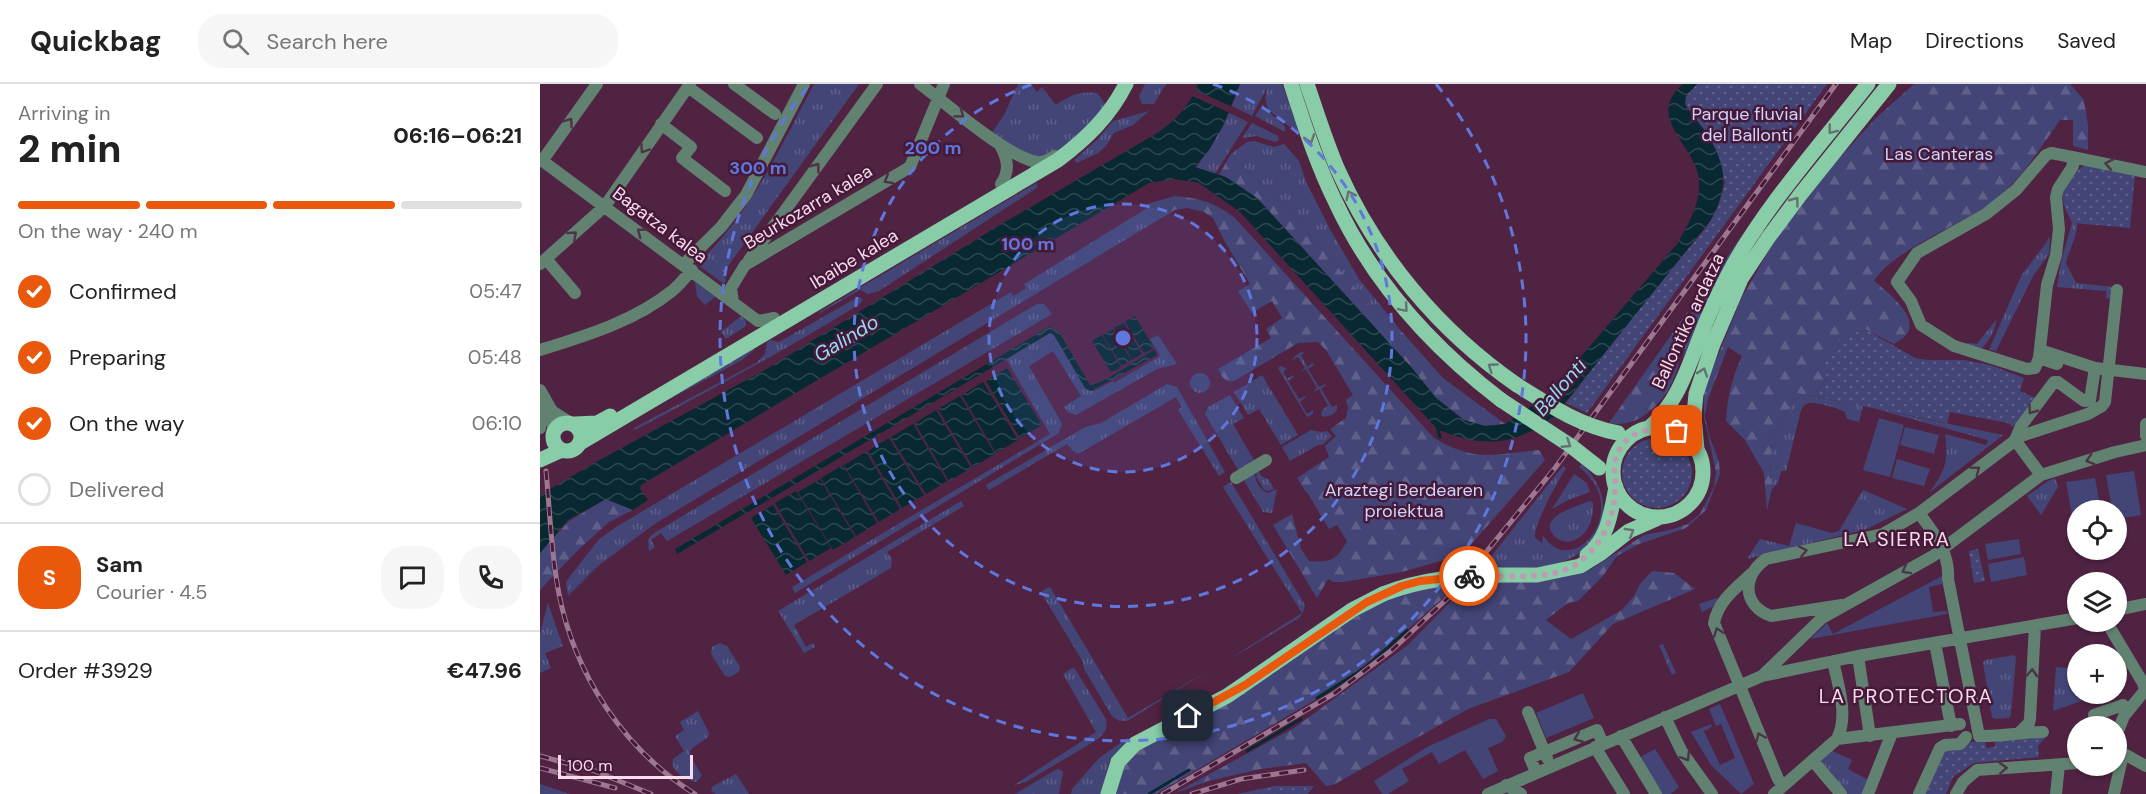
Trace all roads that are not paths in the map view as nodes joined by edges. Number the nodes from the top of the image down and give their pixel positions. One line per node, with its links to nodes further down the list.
1 (597, 84): 21 (street, one-way to 1)
2 (734, 84): 15 (street)
3 (804, 84): 31 (street)
4 (877, 84): 27 (street, one-way to 4)
5 (920, 84): 14 (street)
6 (944, 84): 14 (street, Beurkozarra kalea)
7 (1115, 84): 22 (main road, Ibaibe kalea)
8 (1126, 84): 18 (main road, Ibaibe kalea)
9 (1291, 84): 58 (main road, one-way to 58, bridge)
10 (1307, 84): 47 (main road, one-way to 10, bridge)
11 (1868, 84): 47 (main road, Ballontiko ardatza, one-way to 47)
12 (689, 86): 16 (street); 17 (street)
13 (1887, 86): 53 (main road, Ballontiko ardatza, one-way to 13)
14 (938, 98): 19 (street, one-way to 19); 28 (street, Beurkozarra kalea, one-way to 28)
15 (775, 114)
16 (661, 124): 25 (street); 26 (street, one-way to 26)
17 (757, 138)
18 (1082, 141): 22 (street); 38 (main road, Ibaibe kalea)
19 (1000, 144): 22 (street); 24 (street)
20 (2072, 157): 23 (street, one-way to 20); 37 (street); 37 (street)
21 (541, 160): 26 (street, Bagatza kalea)
22 (1038, 162): 24 (main road, Ibaibe kalea)
23 (2146, 172)
24 (1001, 184): 35 (main road, Ibaibe kalea)
25 (724, 191)
26 (605, 206): 29 (street, one-way to 26); 31 (street, Bagatza kalea, one-way to 26)
27 (774, 224): 28 (street); 30 (street)
28 (785, 241): 30 (street, Beurkozarra kalea)
29 (543, 262): 33 (street)
30 (745, 265): 34 (street, Beurkozarra kalea)
31 (688, 267): 34 (street, Bagatza kalea); 36 (street)
32 (2117, 290): 41 (street)
33 (575, 293)
34 (733, 302): 35 (street, Bagatza kalea)
35 (757, 325): 38 (street); 45 (main road, Ibaibe kalea)
36 (540, 350)
37 (2040, 354): 39 (street); 40 (street)
38 (717, 362): 51 (main road, Ibaibe kalea)
39 (2057, 364)
40 (2096, 368): 41 (street); 50 (street, one-way to 50)
41 (2109, 371): 42 (street); 50 (street)
42 (2146, 374)
43 (540, 390): 45 (street)
44 (541, 405): 49 (street)
45 (573, 423): 49 (main road, Ibaibe kalea); 51 (main road)
46 (2146, 424): 48 (street)
47 (1644, 430): 53 (main road); 58 (main road)
48 (2146, 436)
49 (550, 438): 51 (main road, Ibaibe kalea); 54 (main road)
50 (2015, 440): 56 (street); 59 (street, one-way to 50)
51 (580, 443)
52 (2143, 449): 56 (street, one-way to 56)
53 (1697, 450): 60 (main road)
54 (540, 460)
55 (1266, 460): 57 (street)
56 (2041, 475): 61 (street)
57 (1236, 478)
58 (1615, 484): 60 (main road); 62 (main road)
59 (1919, 513): 61 (street); 63 (street, one-way to 59)
60 (1661, 517): 62 (main road, one-way to 60)
61 (1943, 549): 65 (street, one-way to 65); 71 (street)
62 (1564, 570): 104 (main road, bridge)
63 (1751, 574): 65 (street); 77 (street, one-way to 63)
64 (2146, 604): 66 (street)
65 (1842, 605): 70 (street)
66 (2127, 608)
67 (2067, 620): 68 (street)
68 (2035, 626): 71 (street); 84 (street, one-way to 68)
69 (2113, 632): 78 (street)
70 (1802, 638): 75 (street); 76 (street)
71 (1960, 639): 72 (street); 84 (street)
72 (1935, 644): 73 (street); 86 (street)
73 (1858, 656): 74 (street); 88 (street)
74 (1833, 661): 75 (street); 90 (street)
75 (1806, 666): 76 (street)
76 (1762, 676): 77 (street)
77 (1739, 686): 83 (street); 102 (street, one-way to 77)
78 (2146, 691): 82 (street)
79 (2123, 705): 81 (street)
80 (1528, 712): 92 (street)
81 (2094, 715)
82 (2124, 716)
83 (1665, 717): 87 (street); 103 (street, one-way to 103)
84 (2020, 732): 85 (street)
85 (2043, 732)
86 (1892, 733): 88 (street); 110 (street)
87 (1621, 736): 91 (street); 108 (street)
88 (1870, 736): 90 (street)
89 (1965, 737): 111 (street)
90 (1837, 739): 94 (street)
91 (1599, 745): 92 (street, one-way to 92); 97 (street); 107 (street)
92 (1545, 752): 97 (street); 99 (street)
93 (2127, 756): 98 (street)
94 (1813, 761): 102 (street); 109 (street)
95 (2067, 764): 96 (street)
96 (2059, 765): 112 (street, one-way to 96); 113 (street)
97 (1551, 766): 99 (street)
98 (2146, 766)
99 (1536, 772): 101 (street)
100 (2117, 776): 114 (street)
101 (1506, 785): 105 (street); 106 (street)
102 (1779, 790)
103 (1710, 793)
104 (1108, 794)
105 (1488, 794)
106 (1521, 794)
107 (1624, 794)
108 (1656, 794)
109 (1841, 794)
110 (1868, 794)
111 (1919, 794)
112 (1956, 794)
113 (2056, 794)
114 (2114, 794)

